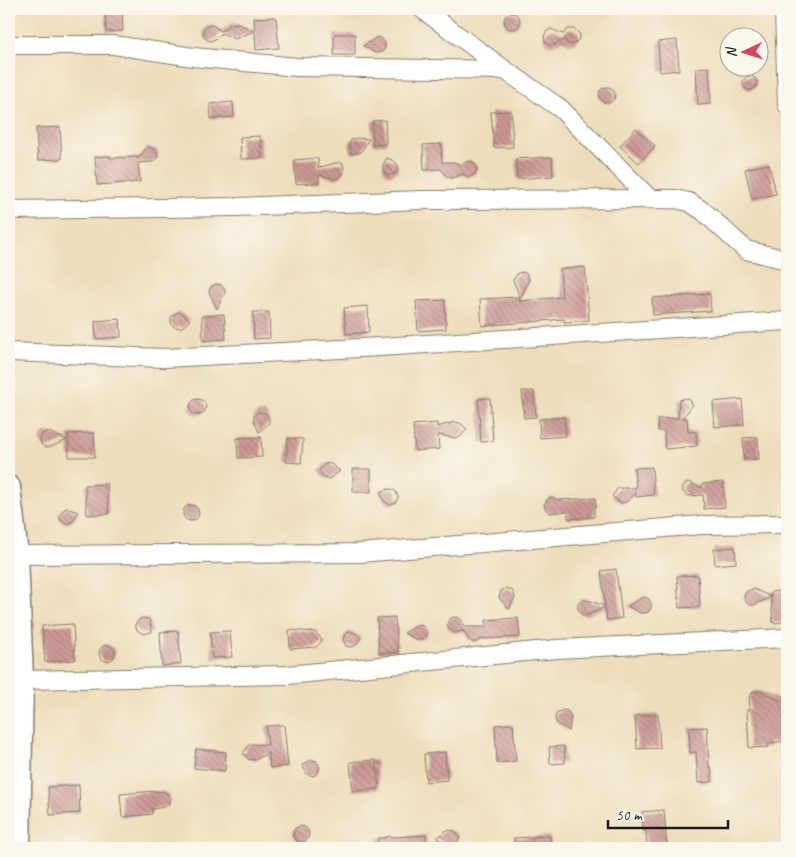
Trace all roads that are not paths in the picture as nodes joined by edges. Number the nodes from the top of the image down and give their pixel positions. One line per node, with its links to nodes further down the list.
1 (422, 9): 4 (street)
2 (784, 9): 5 (street)
3 (9, 46): 4 (street)
4 (505, 70): 6 (street)
5 (787, 105)
6 (650, 199): 7 (street); 8 (street)
7 (9, 210)
8 (787, 260)
9 (787, 321): 10 (street)
10 (9, 352)
11 (9, 487): 13 (main road)
12 (787, 524): 13 (street)
13 (17, 555): 14 (main road)
14 (15, 620): 16 (main road)
15 (787, 638): 16 (street)
16 (22, 680): 17 (main road)
17 (14, 796): 18 (main road)
18 (19, 848)

